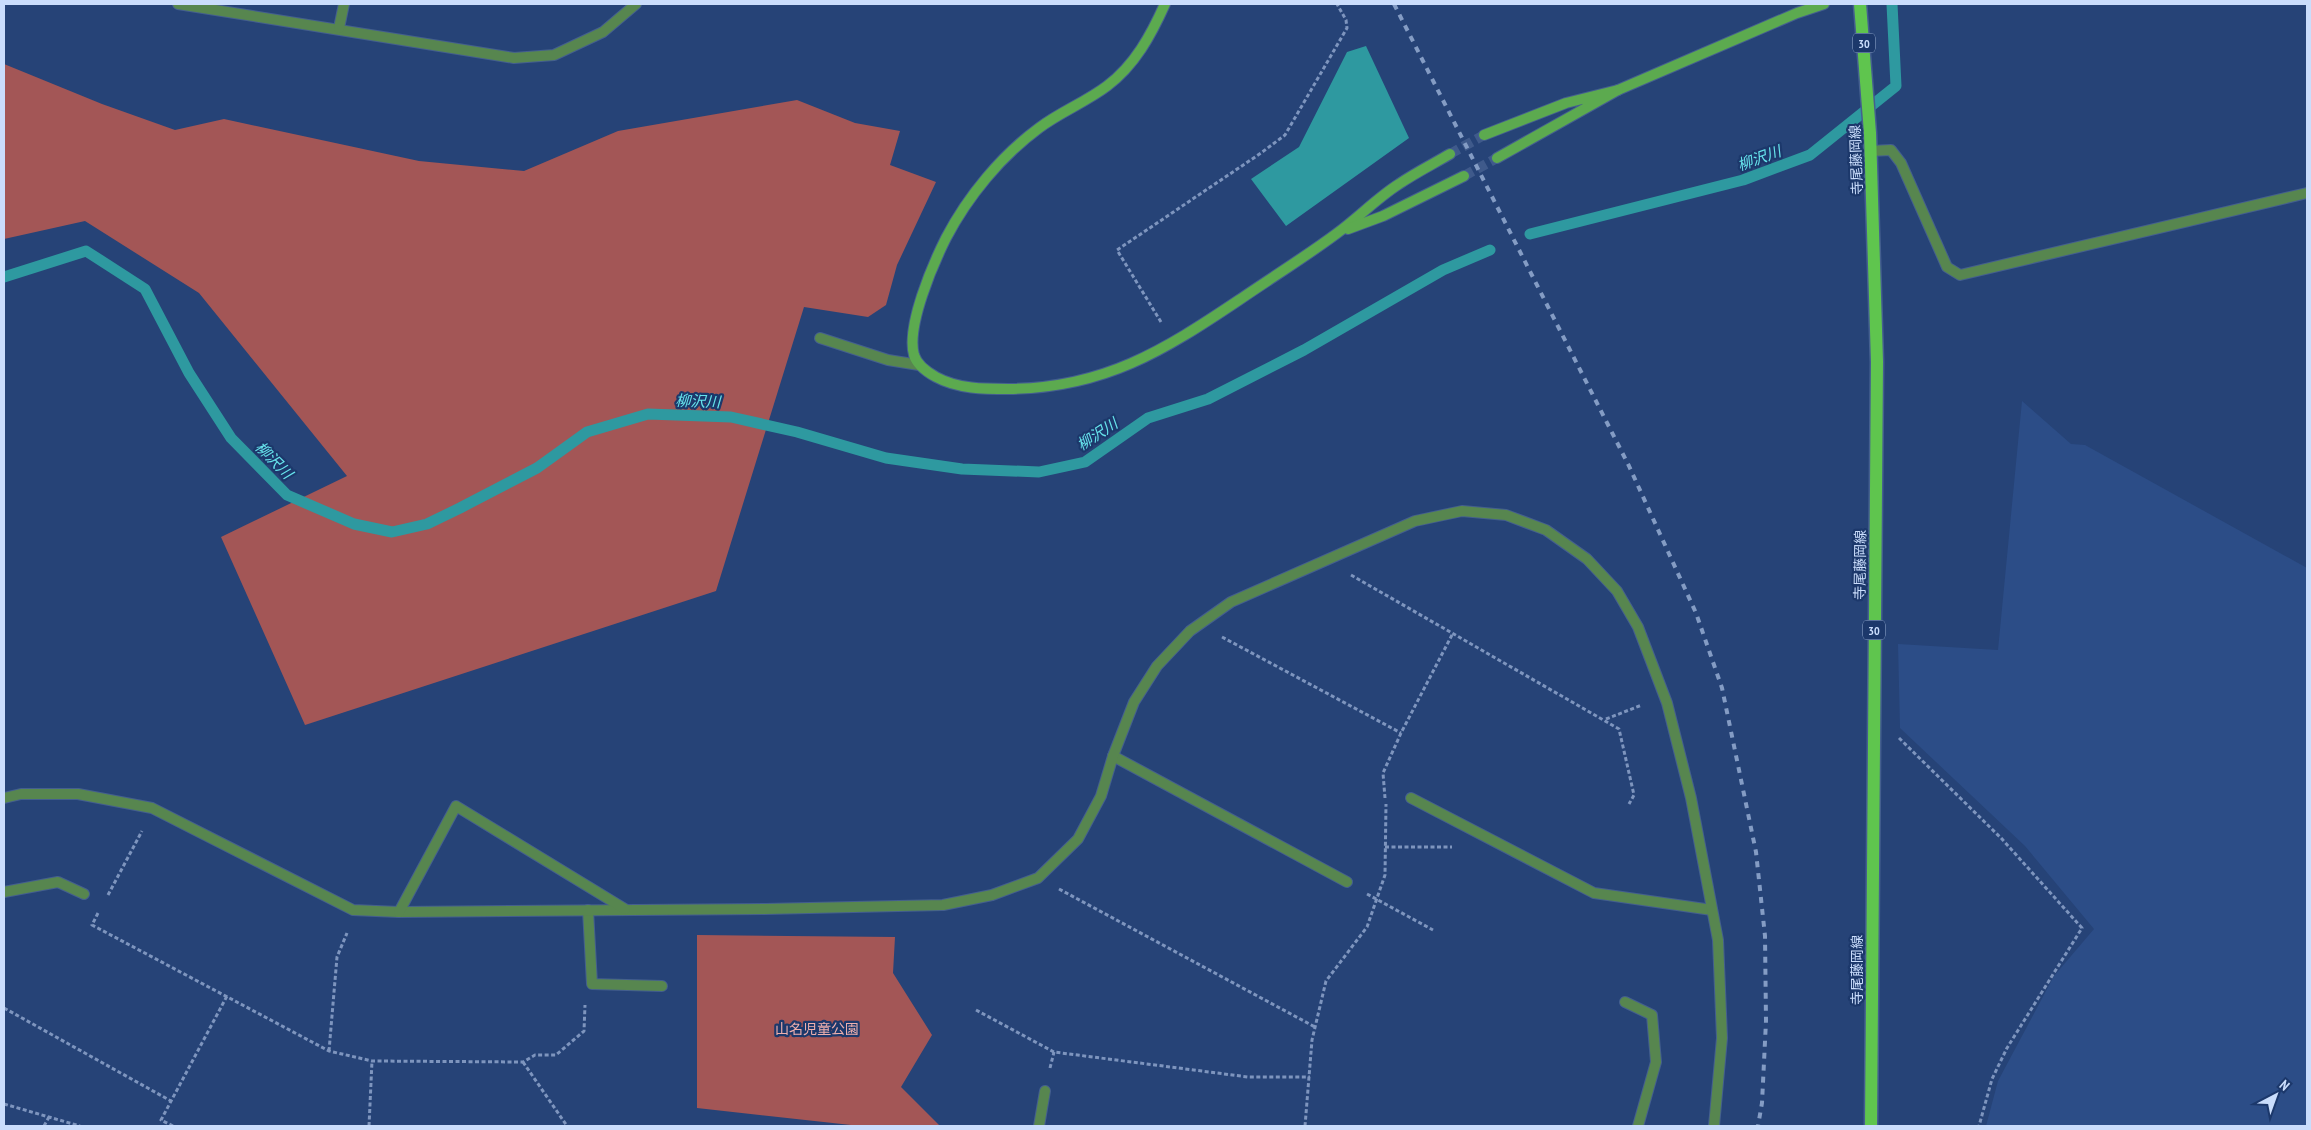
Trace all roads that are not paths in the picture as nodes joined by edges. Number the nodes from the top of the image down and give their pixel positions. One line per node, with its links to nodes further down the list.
1 (178, 4): 8 (street)
2 (344, 4): 8 (street)
3 (636, 4): 8 (street)
4 (1165, 4): 18 (street)
5 (1824, 4): 7 (street)
6 (1860, 4): 11 (main road, 寺尾藤岡線 / 30)
7 (1795, 8): 9 (street)
8 (340, 28)
9 (1618, 90): 10 (street); 13 (street)
10 (1484, 135)
11 (1870, 151): 15 (street); 35 (main road, 寺尾藤岡線 / 30)
12 (1450, 154): 16 (street)
13 (1497, 158)
14 (1464, 176): 16 (street)
15 (2307, 193)
16 (1337, 233): 18 (street)
17 (820, 338): 18 (street)
18 (919, 365)
19 (1113, 756): 22 (street); 26 (street); 27 (street)
20 (4, 798): 28 (street)
21 (1411, 798): 27 (street)
22 (1347, 882)
23 (4, 892): 24 (street)
24 (84, 894)
25 (588, 910): 26 (street); 28 (street); 29 (street)
26 (626, 910): 28 (street)
27 (1712, 910): 34 (street)
28 (400, 912)
29 (662, 986)
30 (1624, 1002): 33 (street)
31 (1044, 1090): 32 (street)
32 (1039, 1126)
33 (1638, 1126)
34 (1714, 1126)
35 (1871, 1126)

